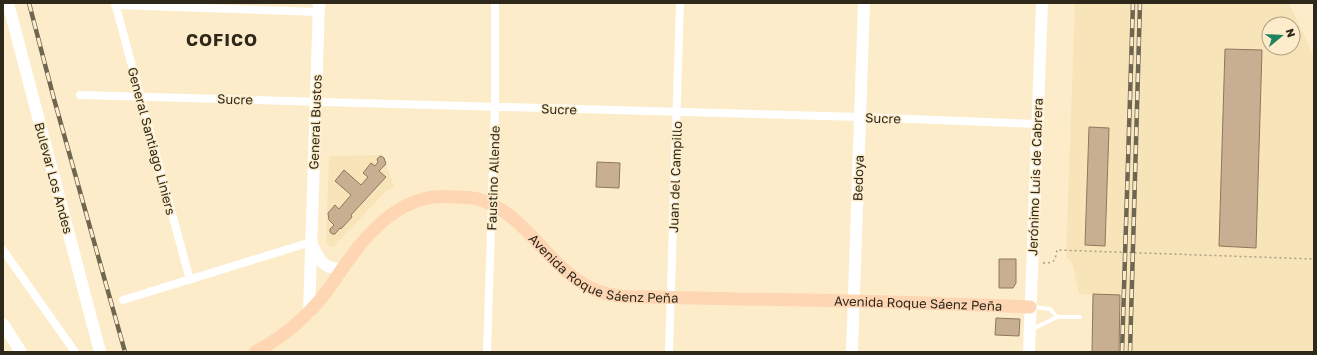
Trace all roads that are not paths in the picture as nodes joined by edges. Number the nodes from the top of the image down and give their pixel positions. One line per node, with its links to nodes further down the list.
1 (8, 3): 31 (main road, Bulevar Los Andes)
2 (495, 3): 11 (street, Faustino Allende)
3 (680, 3): 12 (street, Juan del Campillo)
4 (864, 3): 13 (main road, Bedoya)
5 (1042, 3): 14 (main road, Jerónimo Luis de Cabrera)
6 (115, 4): 7 (street); 9 (street, General Santiago Liniers)
7 (319, 8): 10 (main road, General Bustos)
8 (80, 94): 9 (street, Sucre)
9 (141, 96): 10 (street, Sucre); 19 (street, General Santiago Liniers)
10 (316, 101): 11 (street, Sucre); 16 (main road, General Bustos)
11 (495, 107): 12 (street, Sucre); 15 (street, Faustino Allende)
12 (677, 112): 13 (street, Sucre); 20 (street, Juan del Campillo)
13 (860, 117): 14 (street, Sucre); 22 (main road, Bedoya)
14 (1038, 124): 23 (main road, Jerónimo Luis de Cabrera)
15 (492, 204): 18 (main road, Avenida Roque Sáenz Peña); 20 (main road, Avenida Roque Sáenz Peña); 33 (street, Faustino Allende)
16 (311, 242): 18 (main road, General Bustos); 19 (street); 24 (main road, General Bustos)
17 (3, 250): 30 (street)
18 (342, 269): 24 (main road, Avenida Roque Sáenz Peña)
19 (190, 280): 21 (street)
20 (671, 298): 22 (main road, Avenida Roque Sáenz Peña); 34 (street, Juan del Campillo)
21 (123, 300)
22 (854, 301): 23 (main road, Avenida Roque Sáenz Peña); 35 (main road, Bedoya)
23 (1030, 307): 25 (lane); 28 (main road, Jerónimo Luis de Cabrera)
24 (308, 313): 32 (main road, Avenida Roque Sáenz Peña)
25 (1057, 316): 26 (lane); 28 (lane)
26 (1080, 317)
27 (3, 324): 29 (main road)
28 (1030, 330): 36 (main road, Jerónimo Luis de Cabrera)
29 (20, 352)
30 (75, 352)
31 (100, 352)
32 (255, 352)
33 (487, 352)
34 (669, 352)
35 (852, 352)
36 (1029, 352)

